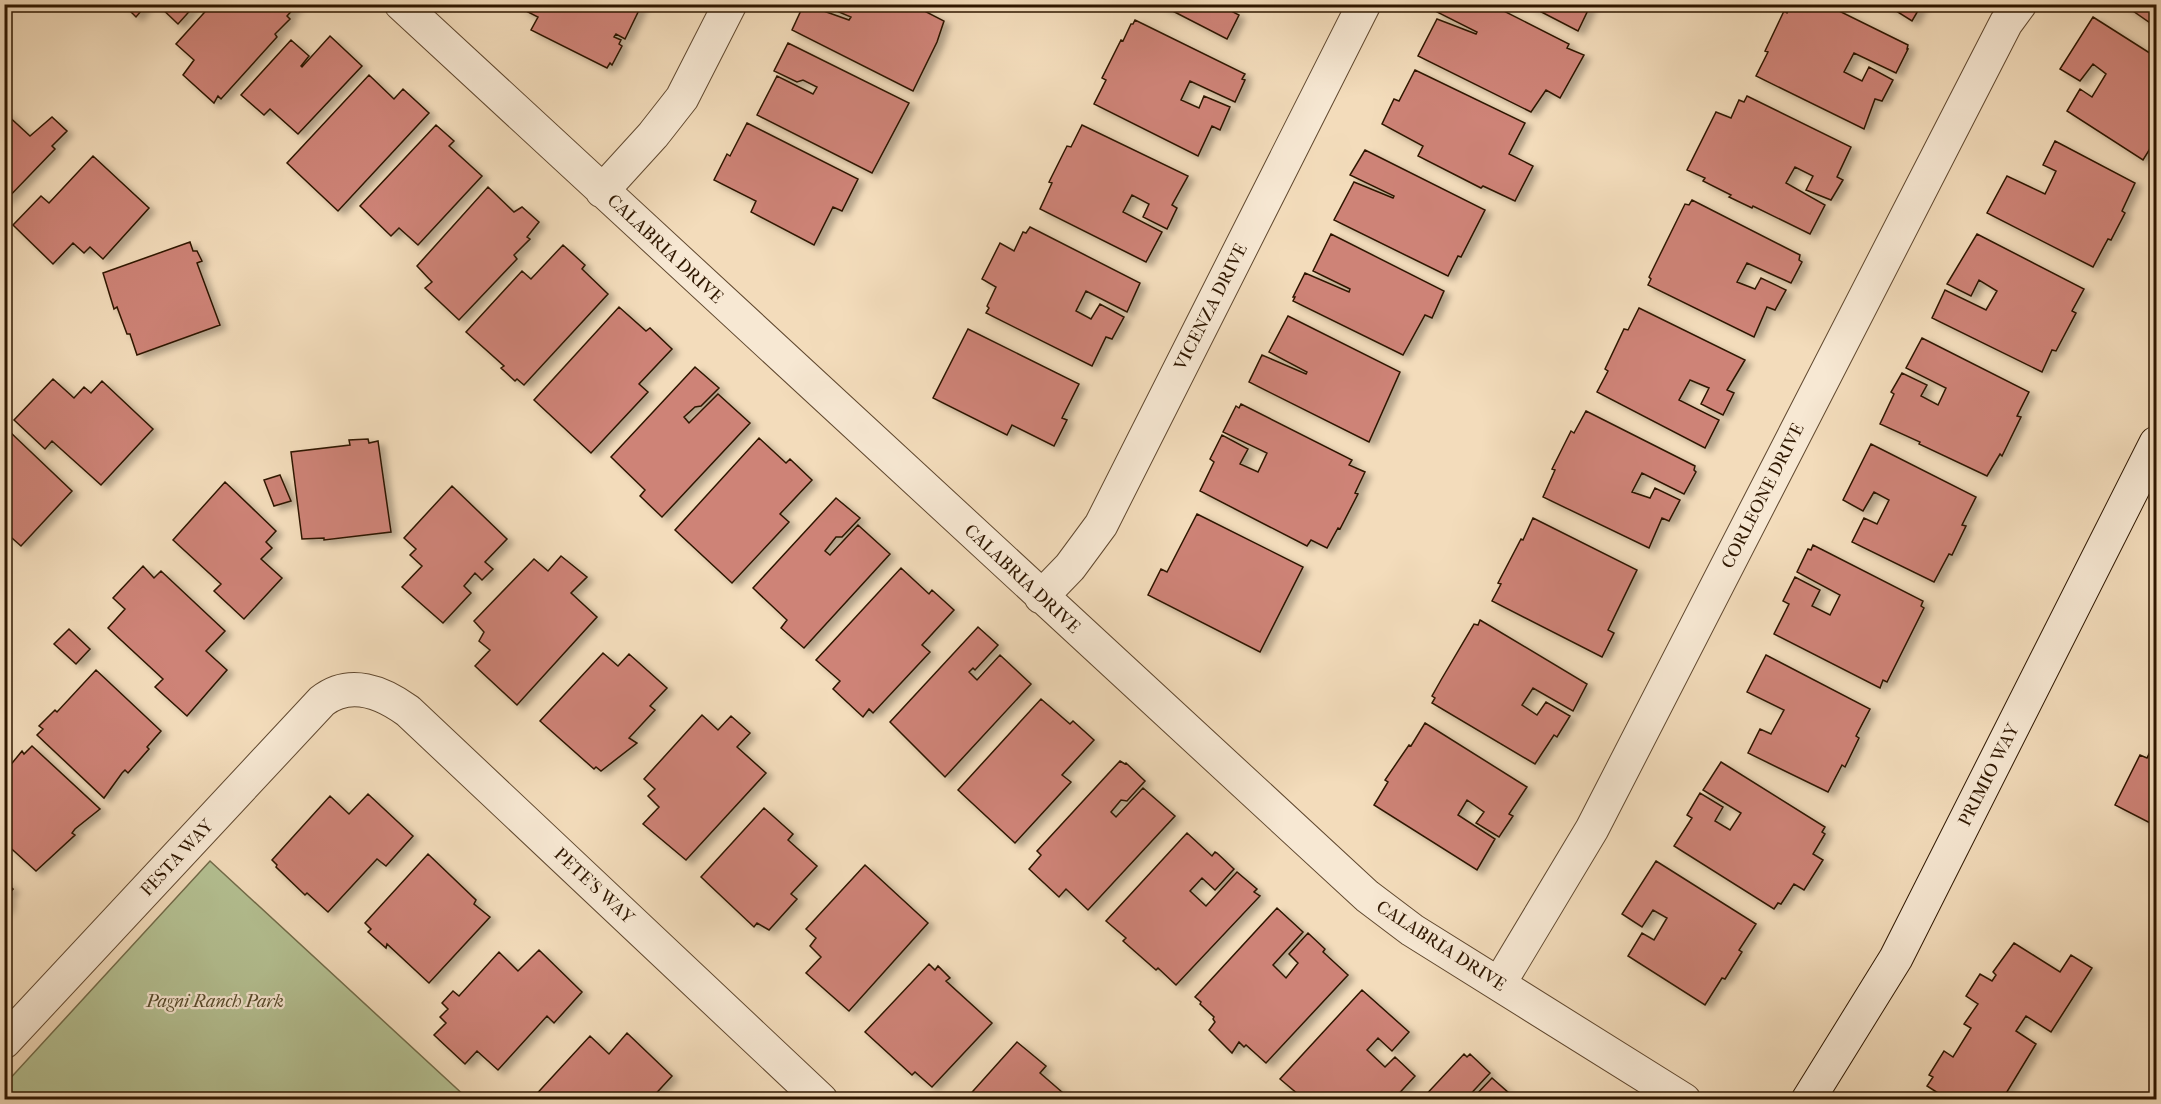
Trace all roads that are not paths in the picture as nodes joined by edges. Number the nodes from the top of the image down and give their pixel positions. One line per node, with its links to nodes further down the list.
1 (400, 4): 5 (street, CALABRIA DRIVE)
2 (730, 4): 5 (street)
3 (1364, 4): 7 (street, VICENZA DRIVE)
4 (2020, 4): 9 (street, CORLEONE DRIVE)
5 (602, 191): 7 (street, CALABRIA DRIVE)
6 (2157, 443): 13 (street, PRIMIO WAY)
7 (1041, 597): 9 (street, CALABRIA DRIVE)
8 (357, 676): 10 (street, FESTA WAY); 11 (street, PETE'S WAY)
9 (1498, 984): 12 (street, CALABRIA DRIVE)
10 (4, 1042)
11 (821, 1100)
12 (1684, 1100)
13 (1808, 1100)

